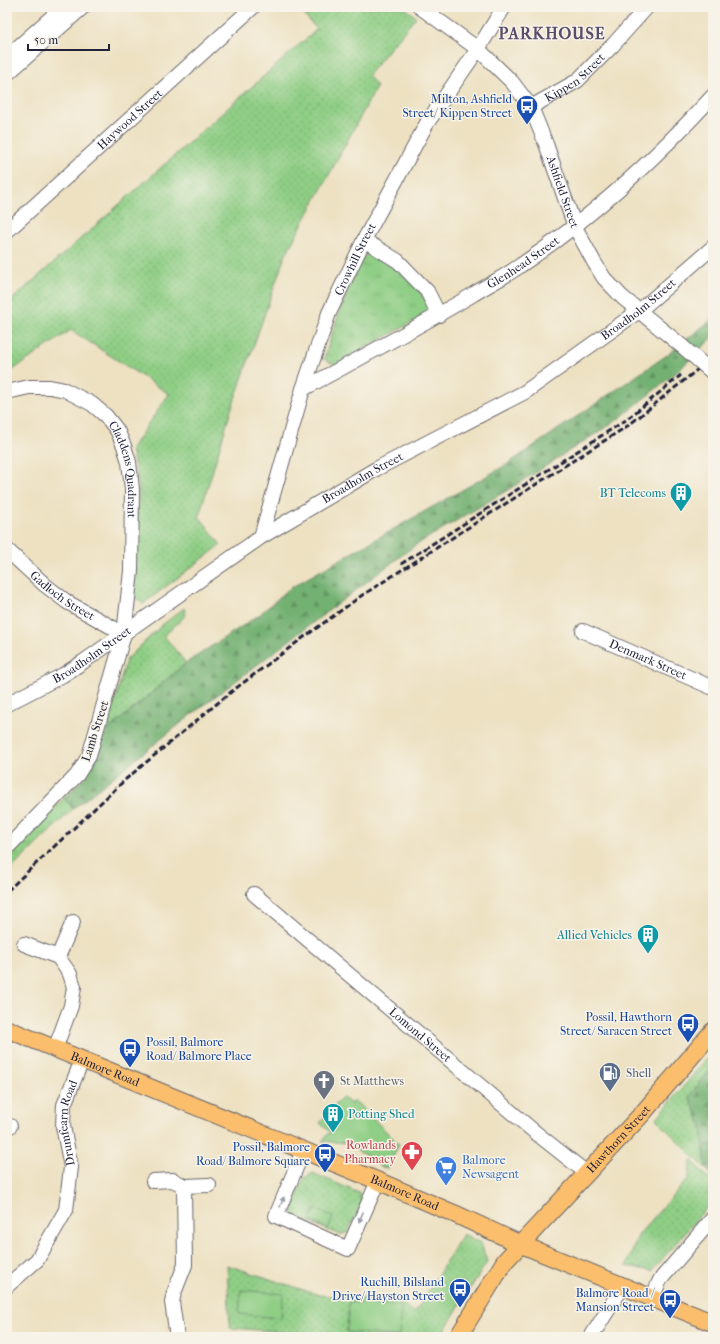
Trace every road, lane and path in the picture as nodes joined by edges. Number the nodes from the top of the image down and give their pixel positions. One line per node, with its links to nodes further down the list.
1 (63, 7): 8 (street)
2 (83, 7): 9 (street)
3 (253, 7): 13 (street, Haywood Street)
4 (420, 7): 7 (street, Ashfield Street)
5 (504, 7): 7 (street, Crowhill Street)
6 (647, 7): 11 (street, Kippen Street)
7 (478, 49): 11 (street, Ashfield Street); 14 (street, Crowhill Street)
8 (7, 57)
9 (7, 74)
10 (713, 96): 12 (street, Glenhead Street)
11 (531, 107): 12 (street, Ashfield Street)
12 (575, 227): 16 (street, Ashfield Street); 17 (street, Glenhead Street)
13 (7, 231)
14 (364, 240): 17 (street); 19 (street, Crowhill Street)
15 (713, 247): 16 (street, Broadholm Street)
16 (639, 311): 18 (street, Ashfield Street, bridge); 21 (street, Broadholm Street)
17 (439, 315): 19 (street, Glenhead Street)
18 (713, 373)
19 (303, 389): 21 (street, Crowhill Street)
20 (7, 392): 24 (street, Claddens Quadrant)
21 (261, 538): 24 (street, Broadholm Street)
22 (7, 550): 24 (street, Gadloch Street)
23 (583, 631): 25 (street, Denmark Street)
24 (124, 634): 26 (street, Broadholm Street); 27 (street, Lamb Street)
25 (713, 688)
26 (7, 704)
27 (7, 848)
28 (254, 894): 37 (street, Lomond Street)
29 (73, 922): 31 (street)
30 (24, 944): 31 (street)
31 (58, 957): 34 (street)
32 (7, 1029): 34 (main road, Balmore Road)
33 (713, 1032): 37 (main road, Hawthorn Street)
34 (55, 1049): 35 (main road, Balmore Road)
35 (82, 1060): 36 (main road, Balmore Road); 44 (street, Drumfearn Road)
36 (303, 1151): 39 (main road, Balmore Road); 39 (street, one-way to 36)
37 (588, 1174): 43 (main road, Hawthorn Street)
38 (153, 1181): 41 (street)
39 (378, 1181): 43 (main road, Balmore Road)
40 (209, 1185): 41 (street)
41 (184, 1186): 48 (street)
42 (713, 1218): 46 (street)
43 (520, 1244): 45 (main road, Balmore Road); 49 (main road, Hawthorn Street)
44 (7, 1286)
45 (623, 1286): 46 (main road, Balmore Road); 50 (street)
46 (652, 1298): 47 (main road, Balmore Road)
47 (713, 1323)
48 (177, 1337)
49 (458, 1337)
50 (591, 1337)

